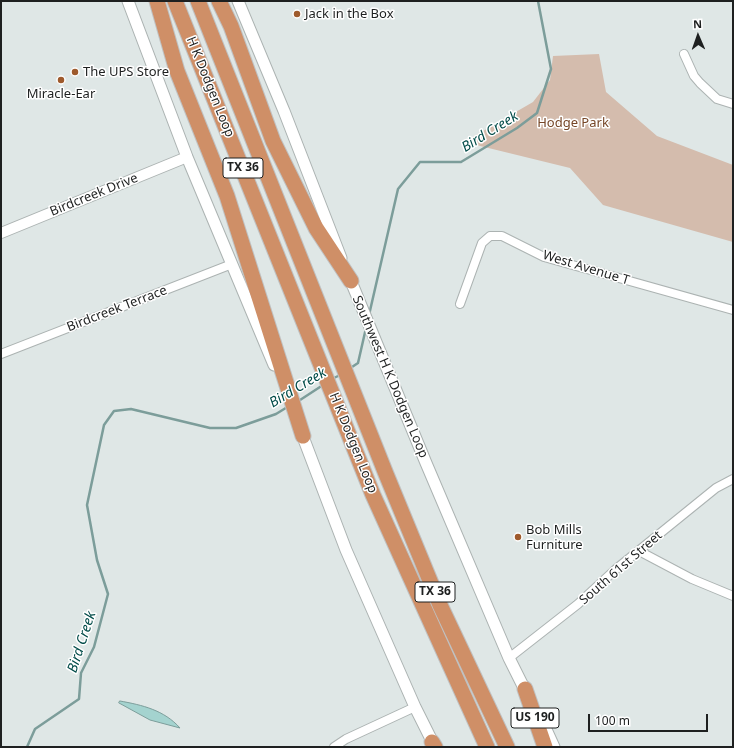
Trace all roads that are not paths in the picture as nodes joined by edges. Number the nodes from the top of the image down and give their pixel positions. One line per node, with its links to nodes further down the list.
1 (128, 1): 9 (main road)
2 (157, 1): 17 (highway)
3 (175, 1): 27 (highway, H K Dodgen Loop / TX 36)
4 (198, 1): 28 (highway, H K Dodgen Loop / TX 36)
5 (219, 1): 12 (highway)
6 (238, 1): 12 (main road, Southwest H K Dodgen Loop / US 190)
7 (684, 54): 8 (street)
8 (733, 104)
9 (187, 158): 10 (street, Birdcreek Drive); 11 (main road)
10 (1, 233)
11 (232, 264): 16 (street, Birdcreek Terrace); 17 (main road)
12 (351, 282): 22 (main road, Southwest H K Dodgen Loop / US 190)
13 (460, 304): 14 (street, West Avenue T)
14 (733, 310)
15 (1, 344): 16 (street)
16 (3, 353)
17 (274, 355): 18 (highway)
18 (303, 436): 24 (main road)
19 (733, 479): 20 (street, South 61st Street)
20 (638, 551): 21 (street); 22 (street, South 61st Street)
21 (733, 596)
22 (509, 658): 23 (main road, Southwest H K Dodgen Loop / US 190)
23 (525, 689): 29 (highway, US 190); 30 (main road, Southwest H K Dodgen Loop)
24 (415, 707): 25 (main road); 26 (street)
25 (434, 745)
26 (334, 747)
27 (487, 747)
28 (507, 747)
29 (545, 747)
30 (554, 747)

